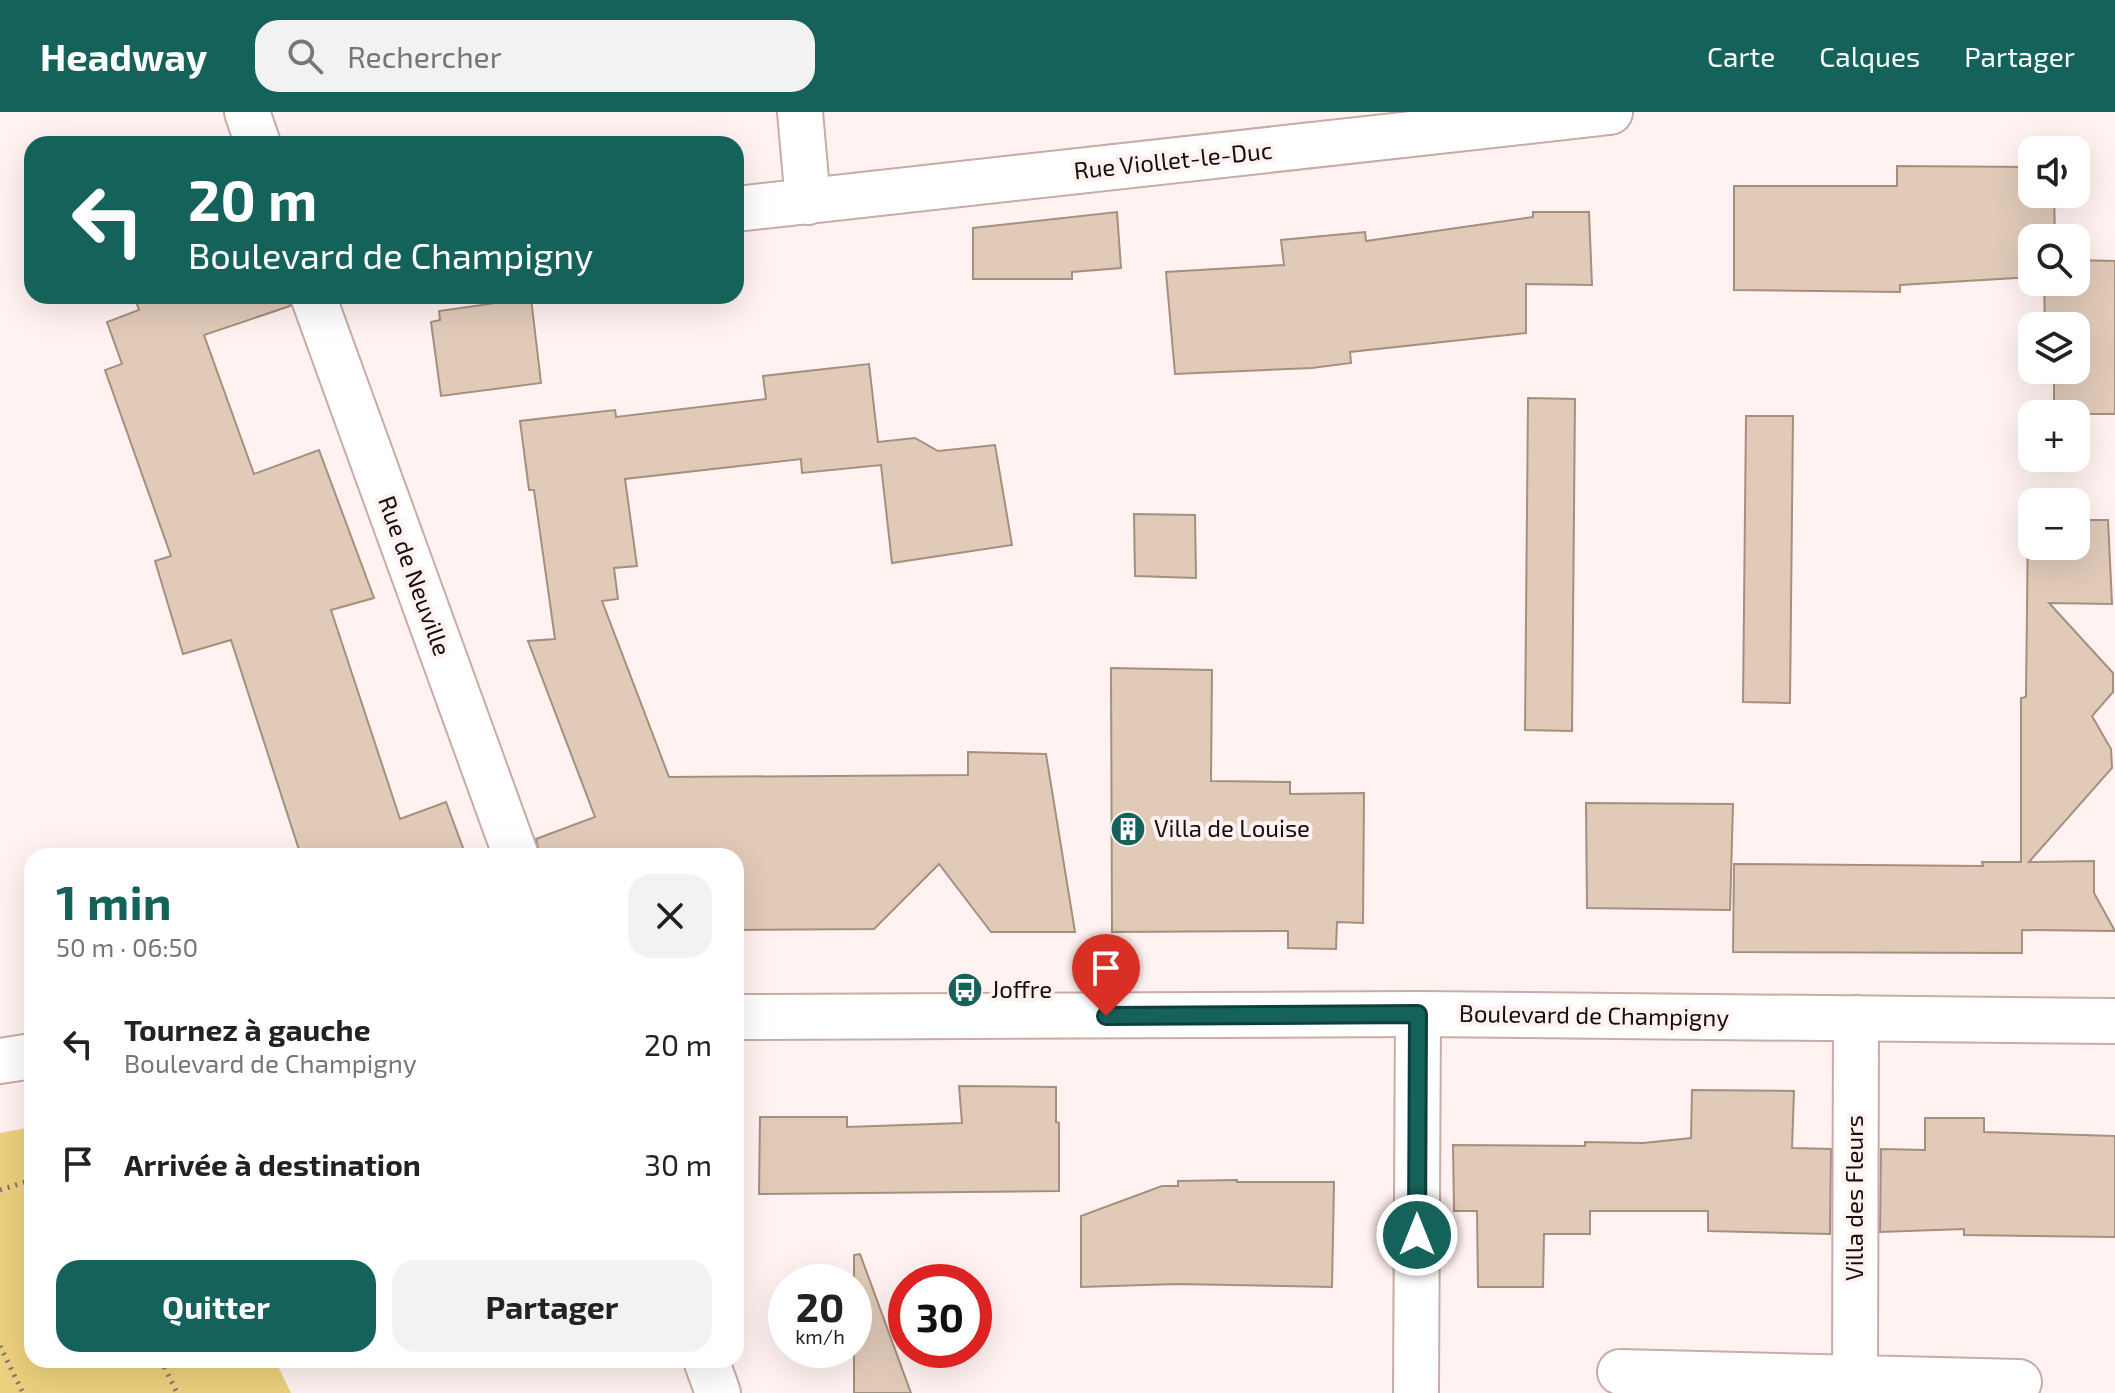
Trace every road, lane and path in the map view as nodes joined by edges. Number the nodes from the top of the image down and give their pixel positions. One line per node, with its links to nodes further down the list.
1 (247, 112): 4 (street)
2 (800, 112): 5 (street)
3 (1610, 112): 5 (street, Rue Viollet-le-Duc)
4 (255, 136)
5 (808, 202): 6 (street, Rue Viollet-le-Duc)
6 (744, 208)
7 (316, 304): 8 (street, Rue de Neuville)
8 (513, 848)
9 (1418, 1014): 10 (street, Boulevard de Champigny); 11 (street, Boulevard de Champigny); 26 (street)
10 (744, 1017)
11 (1856, 1018): 12 (street, Boulevard de Champigny); 21 (street, Villa des Fleurs)
12 (2115, 1021)
13 (24, 1057): 14 (street)
14 (0, 1061)
15 (24, 1182): 16 (path)
16 (0, 1190)
17 (0, 1346): 23 (path)
18 (165, 1368): 24 (path)
19 (709, 1368): 25 (street)
20 (1620, 1372): 21 (street)
21 (1855, 1378): 22 (street)
22 (2019, 1382)
23 (23, 1393)
24 (177, 1393)
25 (718, 1393)
26 (1416, 1393)

